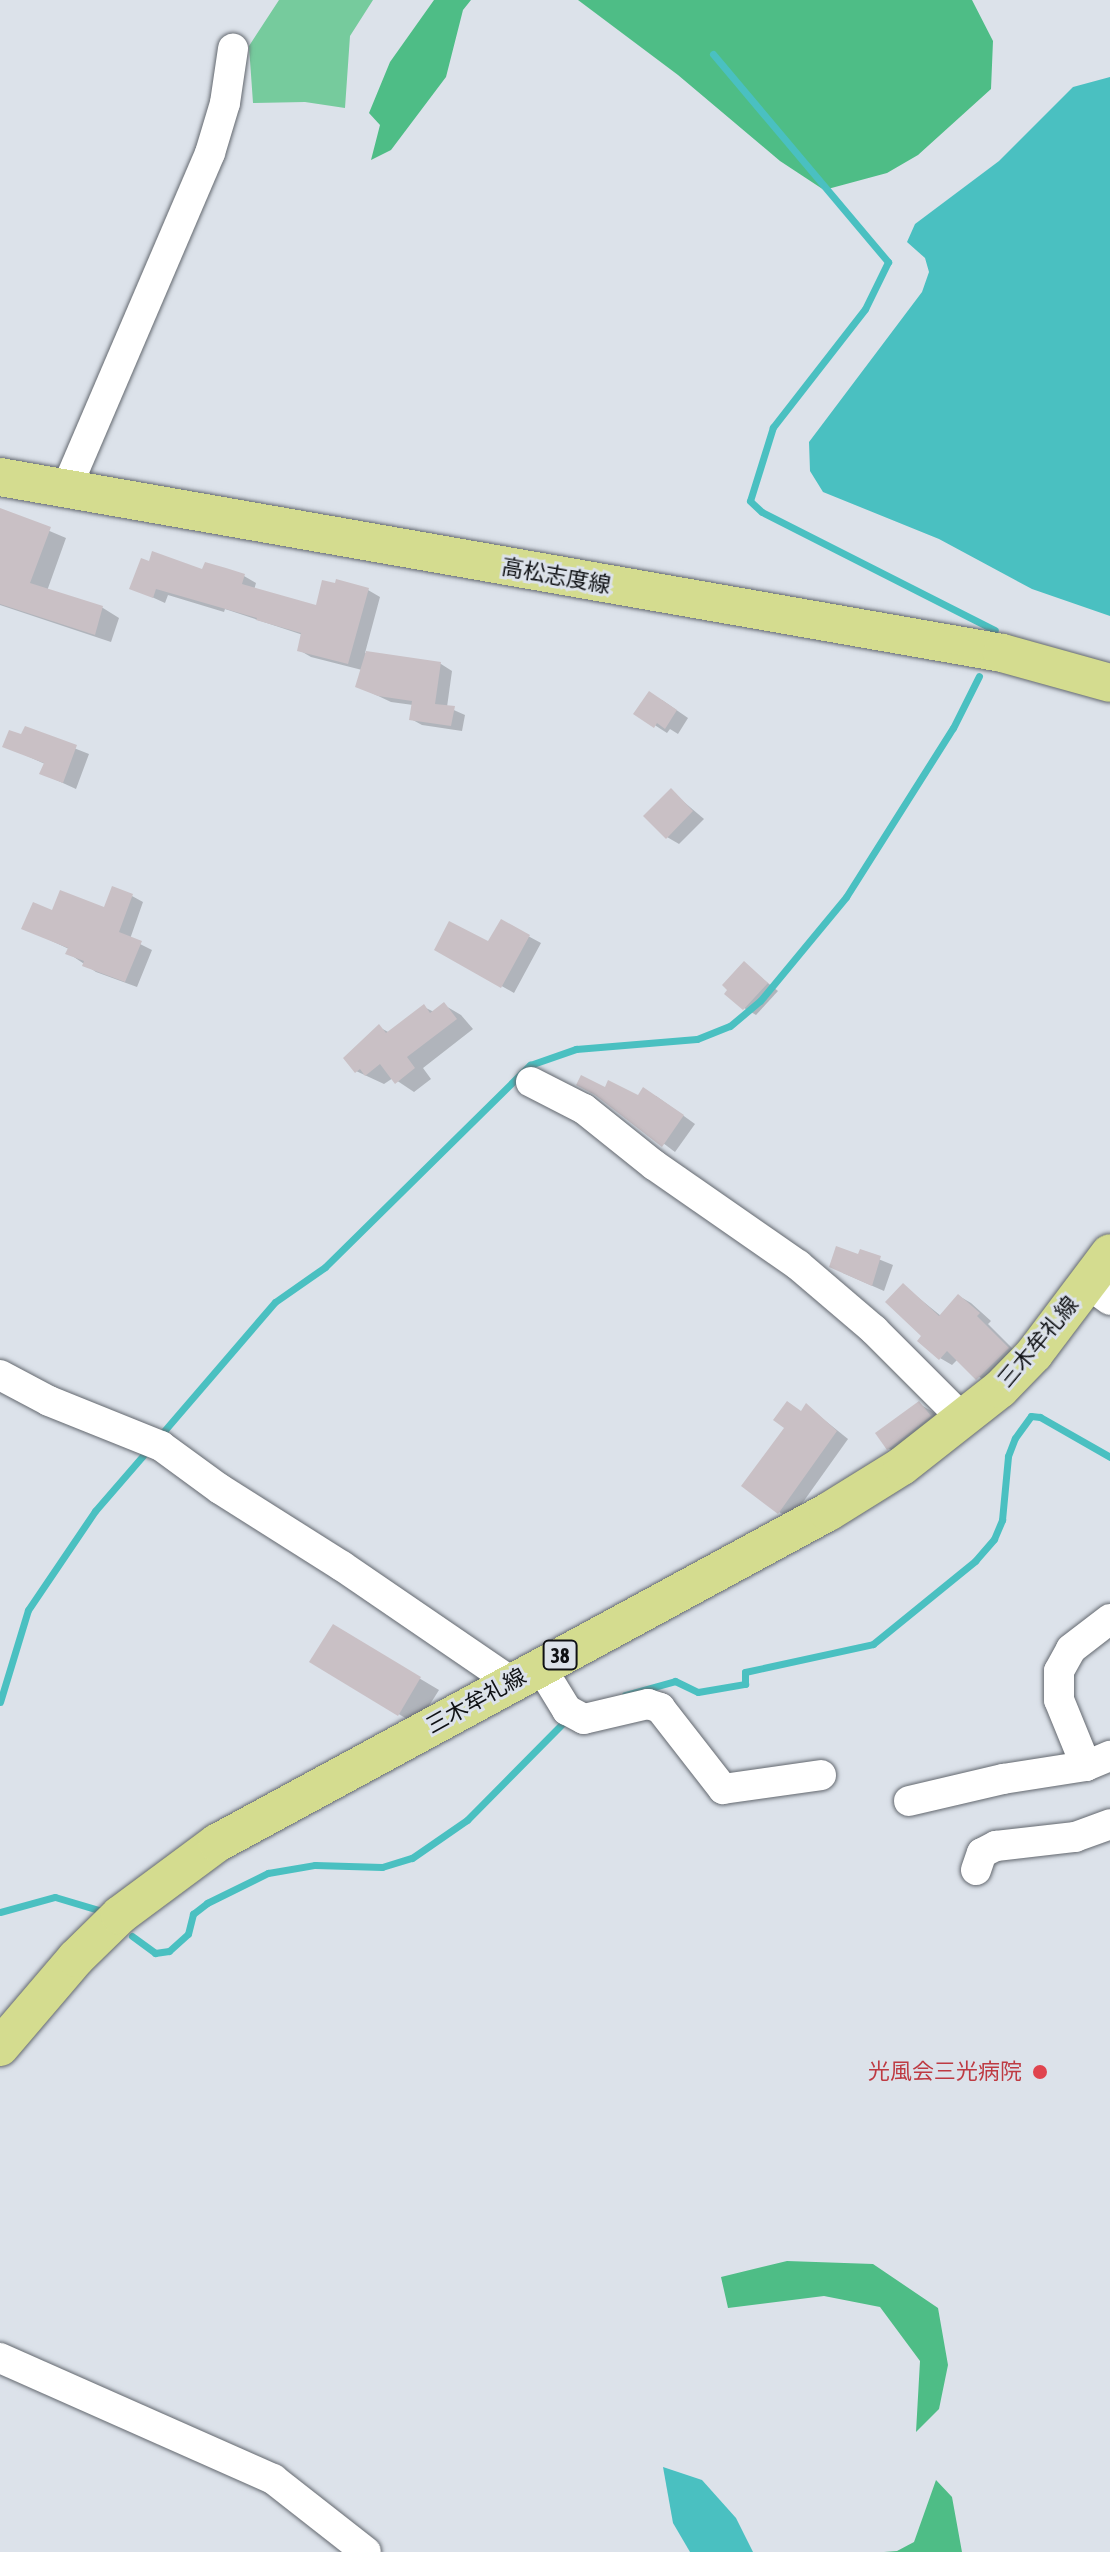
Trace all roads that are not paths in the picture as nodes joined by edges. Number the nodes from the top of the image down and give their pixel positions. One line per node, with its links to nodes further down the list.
1 (233, 49): 3 (street)
2 (0, 477): 3 (main road, 高松志度線)
3 (66, 489): 4 (main road, 高松志度線)
4 (1110, 683)
5 (531, 1082): 9 (street)
6 (1110, 1253): 7 (main road, 三木牟礼線 / 38)
7 (1099, 1292): 9 (main road, 三木牟礼線 / 38)
8 (0, 1375): 11 (street)
9 (964, 1420): 11 (main road, 三木牟礼線 / 38)
10 (1110, 1619): 12 (street)
11 (525, 1674): 13 (street); 17 (main road, 三木牟礼線 / 38)
12 (1098, 1761): 14 (street)
13 (821, 1775)
14 (909, 1801)
15 (1110, 1824): 16 (street)
16 (976, 1870)
17 (0, 2047)
18 (0, 2358): 19 (street)
19 (366, 2552)

